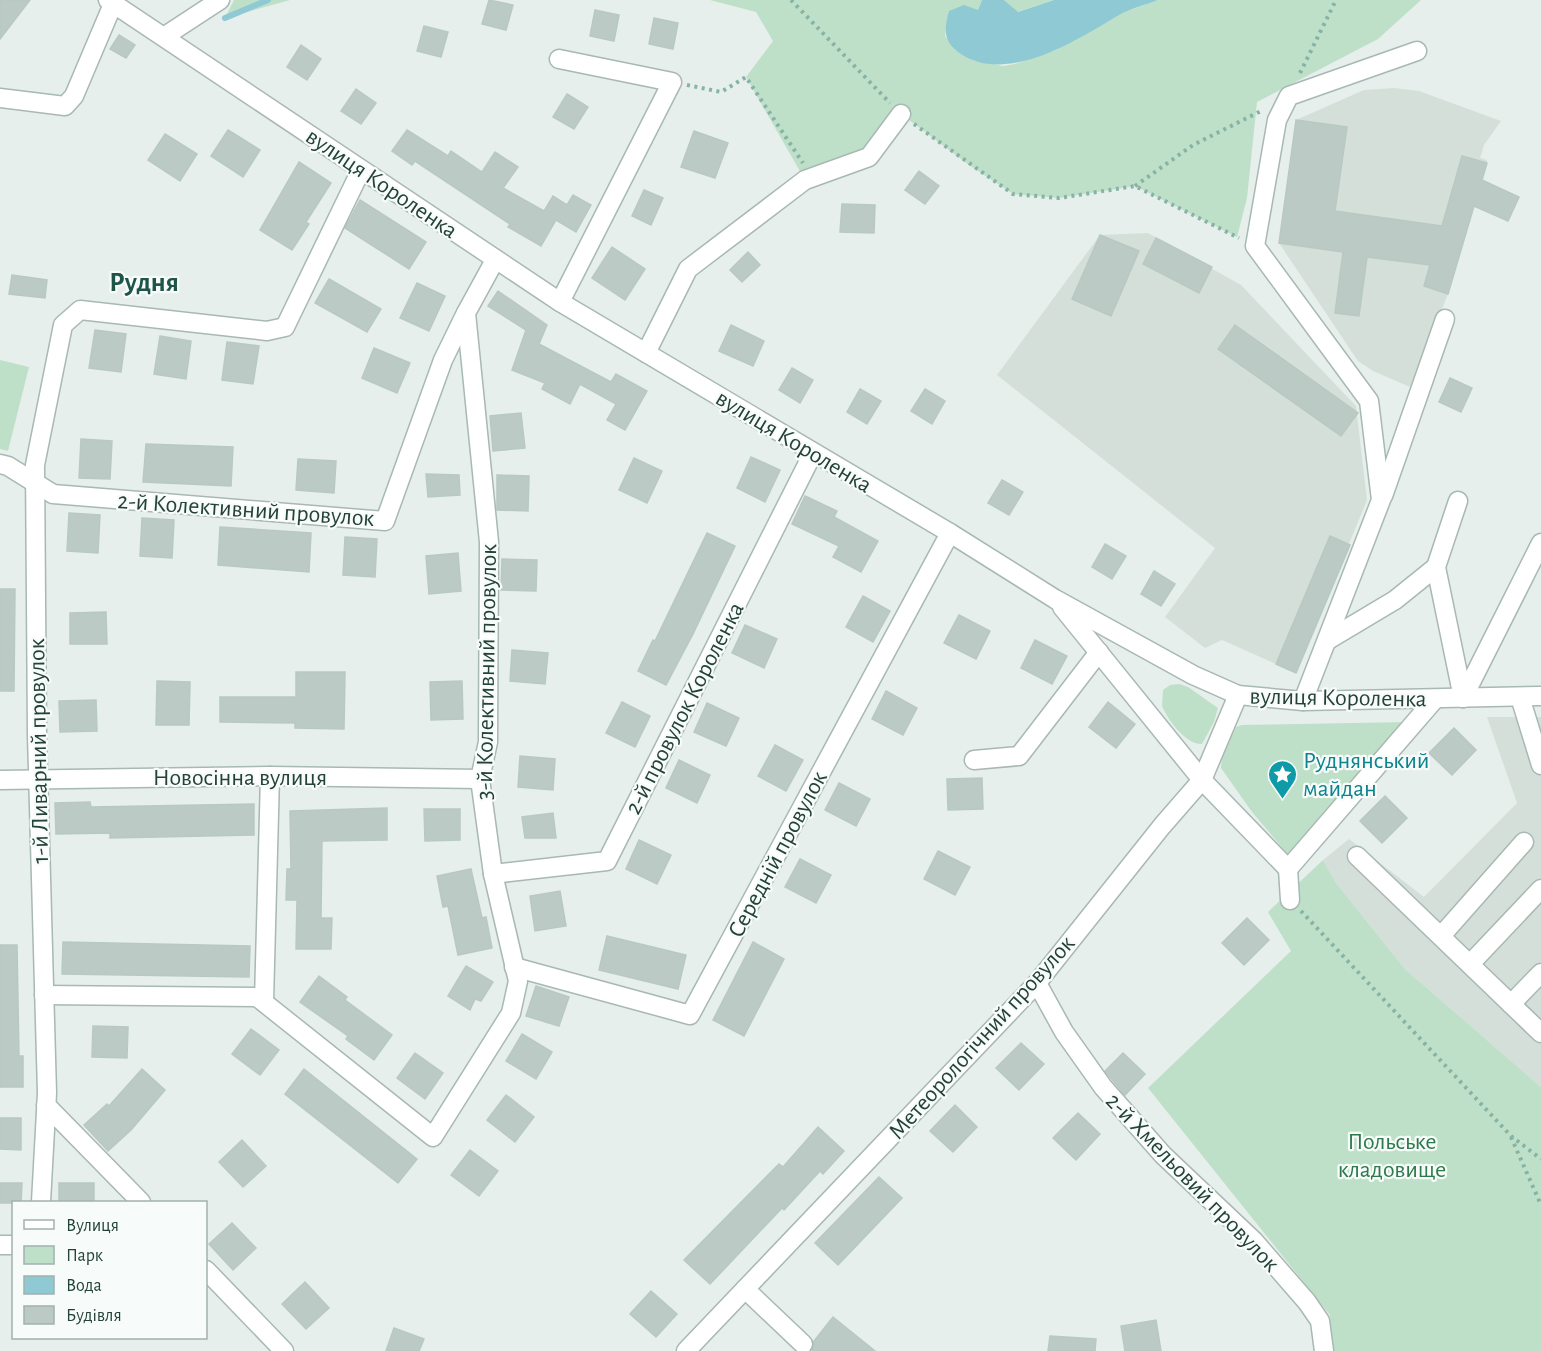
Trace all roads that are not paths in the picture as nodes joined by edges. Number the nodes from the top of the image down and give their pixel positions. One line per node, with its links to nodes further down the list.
1 (220, 0): 3 (street)
2 (110, 2): 3 (street, вулиця Короленка); 6 (street)
3 (165, 36): 8 (street, вулиця Короленка)
4 (1417, 51): 17 (street)
5 (559, 58): 10 (street)
6 (0, 98)
7 (901, 114): 13 (street)
8 (361, 170): 9 (street, вулиця Короленка); 16 (street, 1-й Ливарний провулок)
9 (495, 260): 10 (street, вулиця Короленка); 11 (street)
10 (560, 302): 13 (street, вулиця Короленка)
11 (466, 313): 16 (street, 2-й Колективний провулок); 35 (street, 3-й Колективний провулок)
12 (1445, 319): 17 (street)
13 (646, 353): 14 (street, вулиця Короленка)
14 (813, 453): 19 (street, вулиця Короленка); 41 (street, 2-й провулок Короленка)
15 (0, 464): 16 (street, 2-й Колективний провулок)
16 (35, 483): 34 (street, 1-й Ливарний провулок)
17 (1381, 500): 23 (street)
18 (1458, 501): 21 (street)
19 (950, 533): 22 (street, вулиця Короленка); 46 (street, Середній провулок)
20 (1541, 543): 28 (street)
21 (1436, 567): 23 (street); 28 (street)
22 (1055, 599): 24 (street); 25 (street, вулиця Короленка)
23 (1328, 640): 30 (street)
24 (1099, 652): 31 (street); 37 (street)
25 (1238, 695): 30 (street, вулиця Короленка); 37 (street, Метеорологічний провулок)
26 (1541, 696): 27 (street, вулиця Короленка)
27 (1521, 697): 28 (street, вулиця Короленка); 32 (street)
28 (1463, 698): 29 (street, вулиця Короленка)
29 (1435, 699): 30 (street, вулиця Короленка); 40 (street)
30 (1303, 701)
31 (974, 760)
32 (1541, 765)
33 (270, 776): 34 (street, Новосінна вулиця); 35 (street, Новосінна вулиця); 50 (street)
34 (38, 779): 36 (street, Новосінна вулиця); 49 (street, 1-й Ливарний провулок)
35 (480, 779): 41 (street, 3-й Колективний провулок)
36 (0, 780)
37 (1202, 780): 40 (street); 48 (street, Метеорологічний провулок)
38 (1524, 842): 44 (street)
39 (1357, 856): 44 (street)
40 (1288, 869): 43 (street)
41 (493, 874): 46 (street, 3-й Колективний провулок)
42 (1541, 889): 45 (street)
43 (1290, 900)
44 (1441, 936): 45 (street)
45 (1470, 964): 51 (street)
46 (514, 968): 50 (street, 3-й Колективний провулок)
47 (1541, 973): 51 (street)
48 (1037, 983): 57 (street, Метеорологічний провулок); 61 (street, 2-й Хмельовий провулок)
49 (44, 994): 50 (street); 53 (street, 1-й Ливарний провулок)
50 (264, 1001)
51 (1511, 1004): 52 (street)
52 (1541, 1033)
53 (46, 1105): 54 (street, 1-й Ливарний провулок); 55 (street)
54 (41, 1201)
55 (139, 1201)
56 (207, 1270): 59 (street)
57 (745, 1289): 58 (street); 60 (street, Метеорологічний провулок)
58 (803, 1344)
59 (284, 1351)
60 (687, 1351)
61 (1324, 1351)

